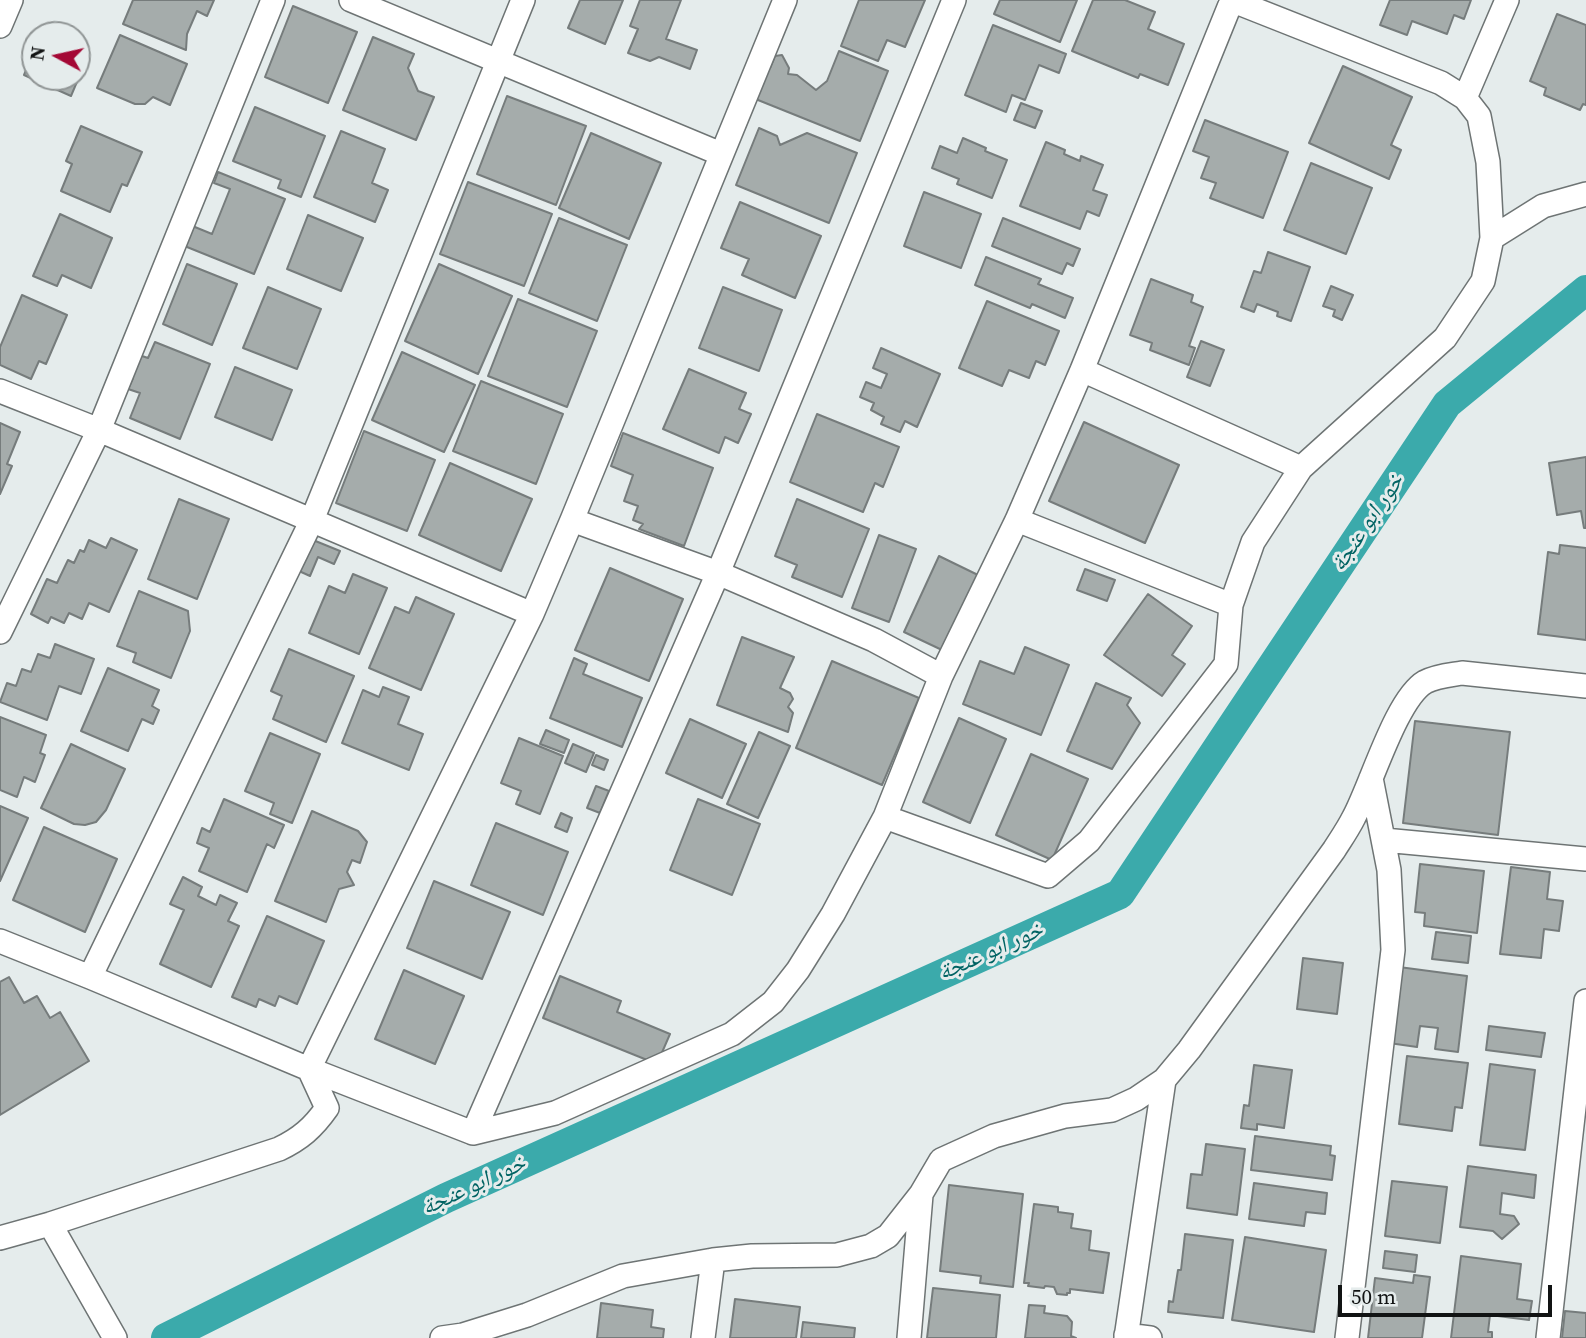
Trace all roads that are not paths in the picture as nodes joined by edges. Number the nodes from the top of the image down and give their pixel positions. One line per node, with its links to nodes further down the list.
1 (11, 0): 9 (street)
2 (273, 0): 17 (street)
3 (351, 0): 10 (street)
4 (523, 0): 10 (street)
5 (785, 0): 12 (street)
6 (954, 0): 22 (street)
7 (1232, 0): 11 (street); 15 (street)
8 (1507, 0): 11 (street)
9 (0, 26)
10 (498, 62): 12 (street); 19 (street)
11 (1465, 98): 14 (street)
12 (721, 154): 20 (street)
13 (1586, 194): 14 (street)
14 (1492, 237): 18 (street)
15 (1082, 370): 18 (street); 21 (street)
16 (0, 391): 17 (street)
17 (99, 430): 19 (street); 25 (street)
18 (1301, 468): 23 (street)
19 (312, 520): 24 (street); 33 (street)
20 (572, 520): 22 (street); 24 (street)
21 (1017, 520): 23 (street); 26 (street)
22 (718, 573): 26 (street); 37 (street)
23 (1231, 605): 29 (street)
24 (532, 614): 35 (street)
25 (0, 632)
26 (941, 676): 29 (street)
27 (1586, 686): 28 (street)
28 (1371, 778): 30 (street); 36 (street)
29 (885, 817): 37 (street)
30 (1384, 840): 31 (street); 49 (street)
31 (1586, 859)
32 (0, 942): 33 (street)
33 (90, 977): 35 (street)
34 (1586, 1002): 50 (street)
35 (309, 1069): 37 (street); 39 (street)
36 (1164, 1080): 38 (street); 43 (street)
37 (473, 1133)
38 (920, 1194): 41 (street); 47 (street)
39 (50, 1224): 40 (street); 44 (street)
40 (0, 1238)
41 (713, 1260): 42 (street); 46 (street)
42 (477, 1334): 45 (street)
43 (1126, 1337): 48 (street)
44 (115, 1338)
45 (442, 1338)
46 (703, 1338)
47 (909, 1338)
48 (1150, 1338)
49 (1347, 1338)
50 (1548, 1338)

